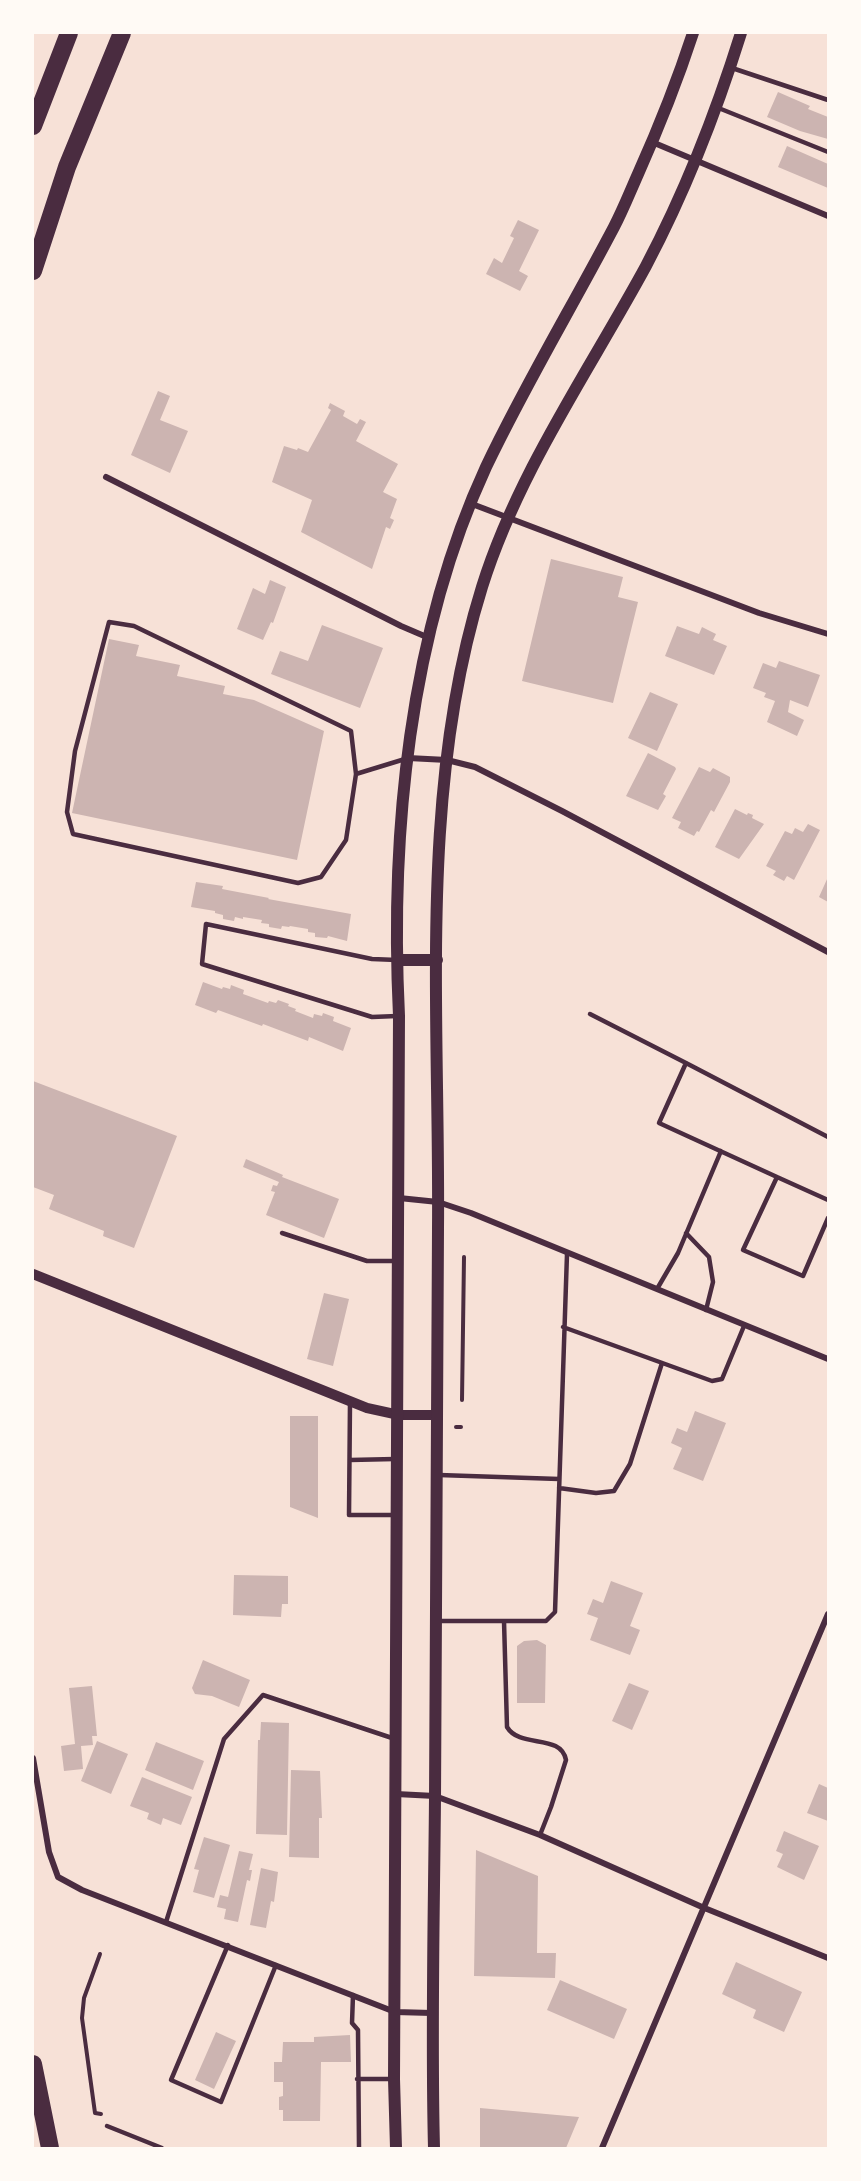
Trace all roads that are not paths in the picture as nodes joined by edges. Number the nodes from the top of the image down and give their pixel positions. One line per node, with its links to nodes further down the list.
1 (69, 33): 8 (highway)
2 (122, 33): 13 (highway)
3 (693, 33): 9 (main road)
4 (741, 33): 5 (main road)
5 (729, 67): 6 (lane); 7 (main road)
6 (828, 100)
7 (715, 106): 10 (lane); 11 (main road)
8 (33, 126)
9 (652, 142): 11 (street); 15 (main road)
10 (828, 152)
11 (696, 160): 12 (street); 16 (main road)
12 (828, 216)
13 (33, 271)
14 (106, 477): 18 (street)
15 (471, 504): 16 (street); 18 (main road)
16 (508, 518): 17 (street); 20 (main road)
17 (828, 634)
18 (429, 638): 19 (main road)
19 (407, 758): 20 (street); 21 (lane); 23 (main road)
20 (447, 760): 22 (street); 24 (main road)
21 (356, 774): 21 (lane)
22 (828, 952)
23 (397, 960): 24 (main road); 26 (main road); 26 (lane)
24 (437, 960): 33 (main road)
25 (590, 1014): 27 (lane)
26 (399, 1016): 31 (main road)
27 (686, 1062): 28 (lane); 29 (lane)
28 (828, 1137)
29 (721, 1151): 30 (lane); 36 (lane)
30 (777, 1177): 32 (lane); 34 (lane)
31 (399, 1198): 33 (street); 38 (main road)
32 (828, 1200)
33 (438, 1202): 37 (street); 48 (main road)
34 (828, 1218)
35 (282, 1233): 38 (lane)
36 (686, 1233): 40 (lane); 41 (lane)
37 (567, 1254): 40 (street); 43 (lane)
38 (399, 1261): 47 (main road)
39 (33, 1274): 46 (street)
40 (657, 1289): 41 (street)
41 (706, 1310): 42 (street)
42 (744, 1326): 44 (street); 45 (lane)
43 (563, 1327): 45 (lane); 52 (lane)
44 (828, 1359)
45 (662, 1363): 53 (lane)
46 (350, 1402): 47 (street); 50 (lane)
47 (399, 1415): 48 (street); 49 (main road)
48 (436, 1415): 51 (main road)
49 (398, 1459): 50 (lane); 54 (main road)
50 (350, 1460): 54 (lane)
51 (436, 1475): 52 (lane); 56 (main road)
52 (559, 1479): 53 (lane)
53 (559, 1488): 57 (lane)
54 (398, 1515): 58 (main road)
55 (828, 1614): 63 (street)
56 (436, 1621): 57 (lane); 61 (main road)
57 (504, 1622): 62 (lane)
58 (397, 1740): 60 (main road); 64 (lane)
59 (33, 1758): 64 (street)
60 (396, 1794): 61 (street); 69 (main road)
61 (435, 1796): 62 (street); 70 (main road)
62 (540, 1835): 63 (street)
63 (702, 1907): 66 (street); 80 (street)
64 (166, 1922): 65 (street)
65 (228, 1945): 67 (street); 67 (lane)
66 (828, 1958)
67 (276, 1965): 68 (street)
68 (353, 1995): 69 (street); 72 (lane)
69 (395, 2012): 70 (street); 73 (main road)
70 (432, 2013): 79 (main road)
71 (33, 2064): 75 (highway)
72 (357, 2079): 73 (lane); 77 (lane)
73 (394, 2079): 78 (main road)
74 (107, 2126): 76 (lane)
75 (50, 2148)
76 (162, 2148)
77 (359, 2148)
78 (396, 2148)
79 (434, 2148)
80 (602, 2148)

